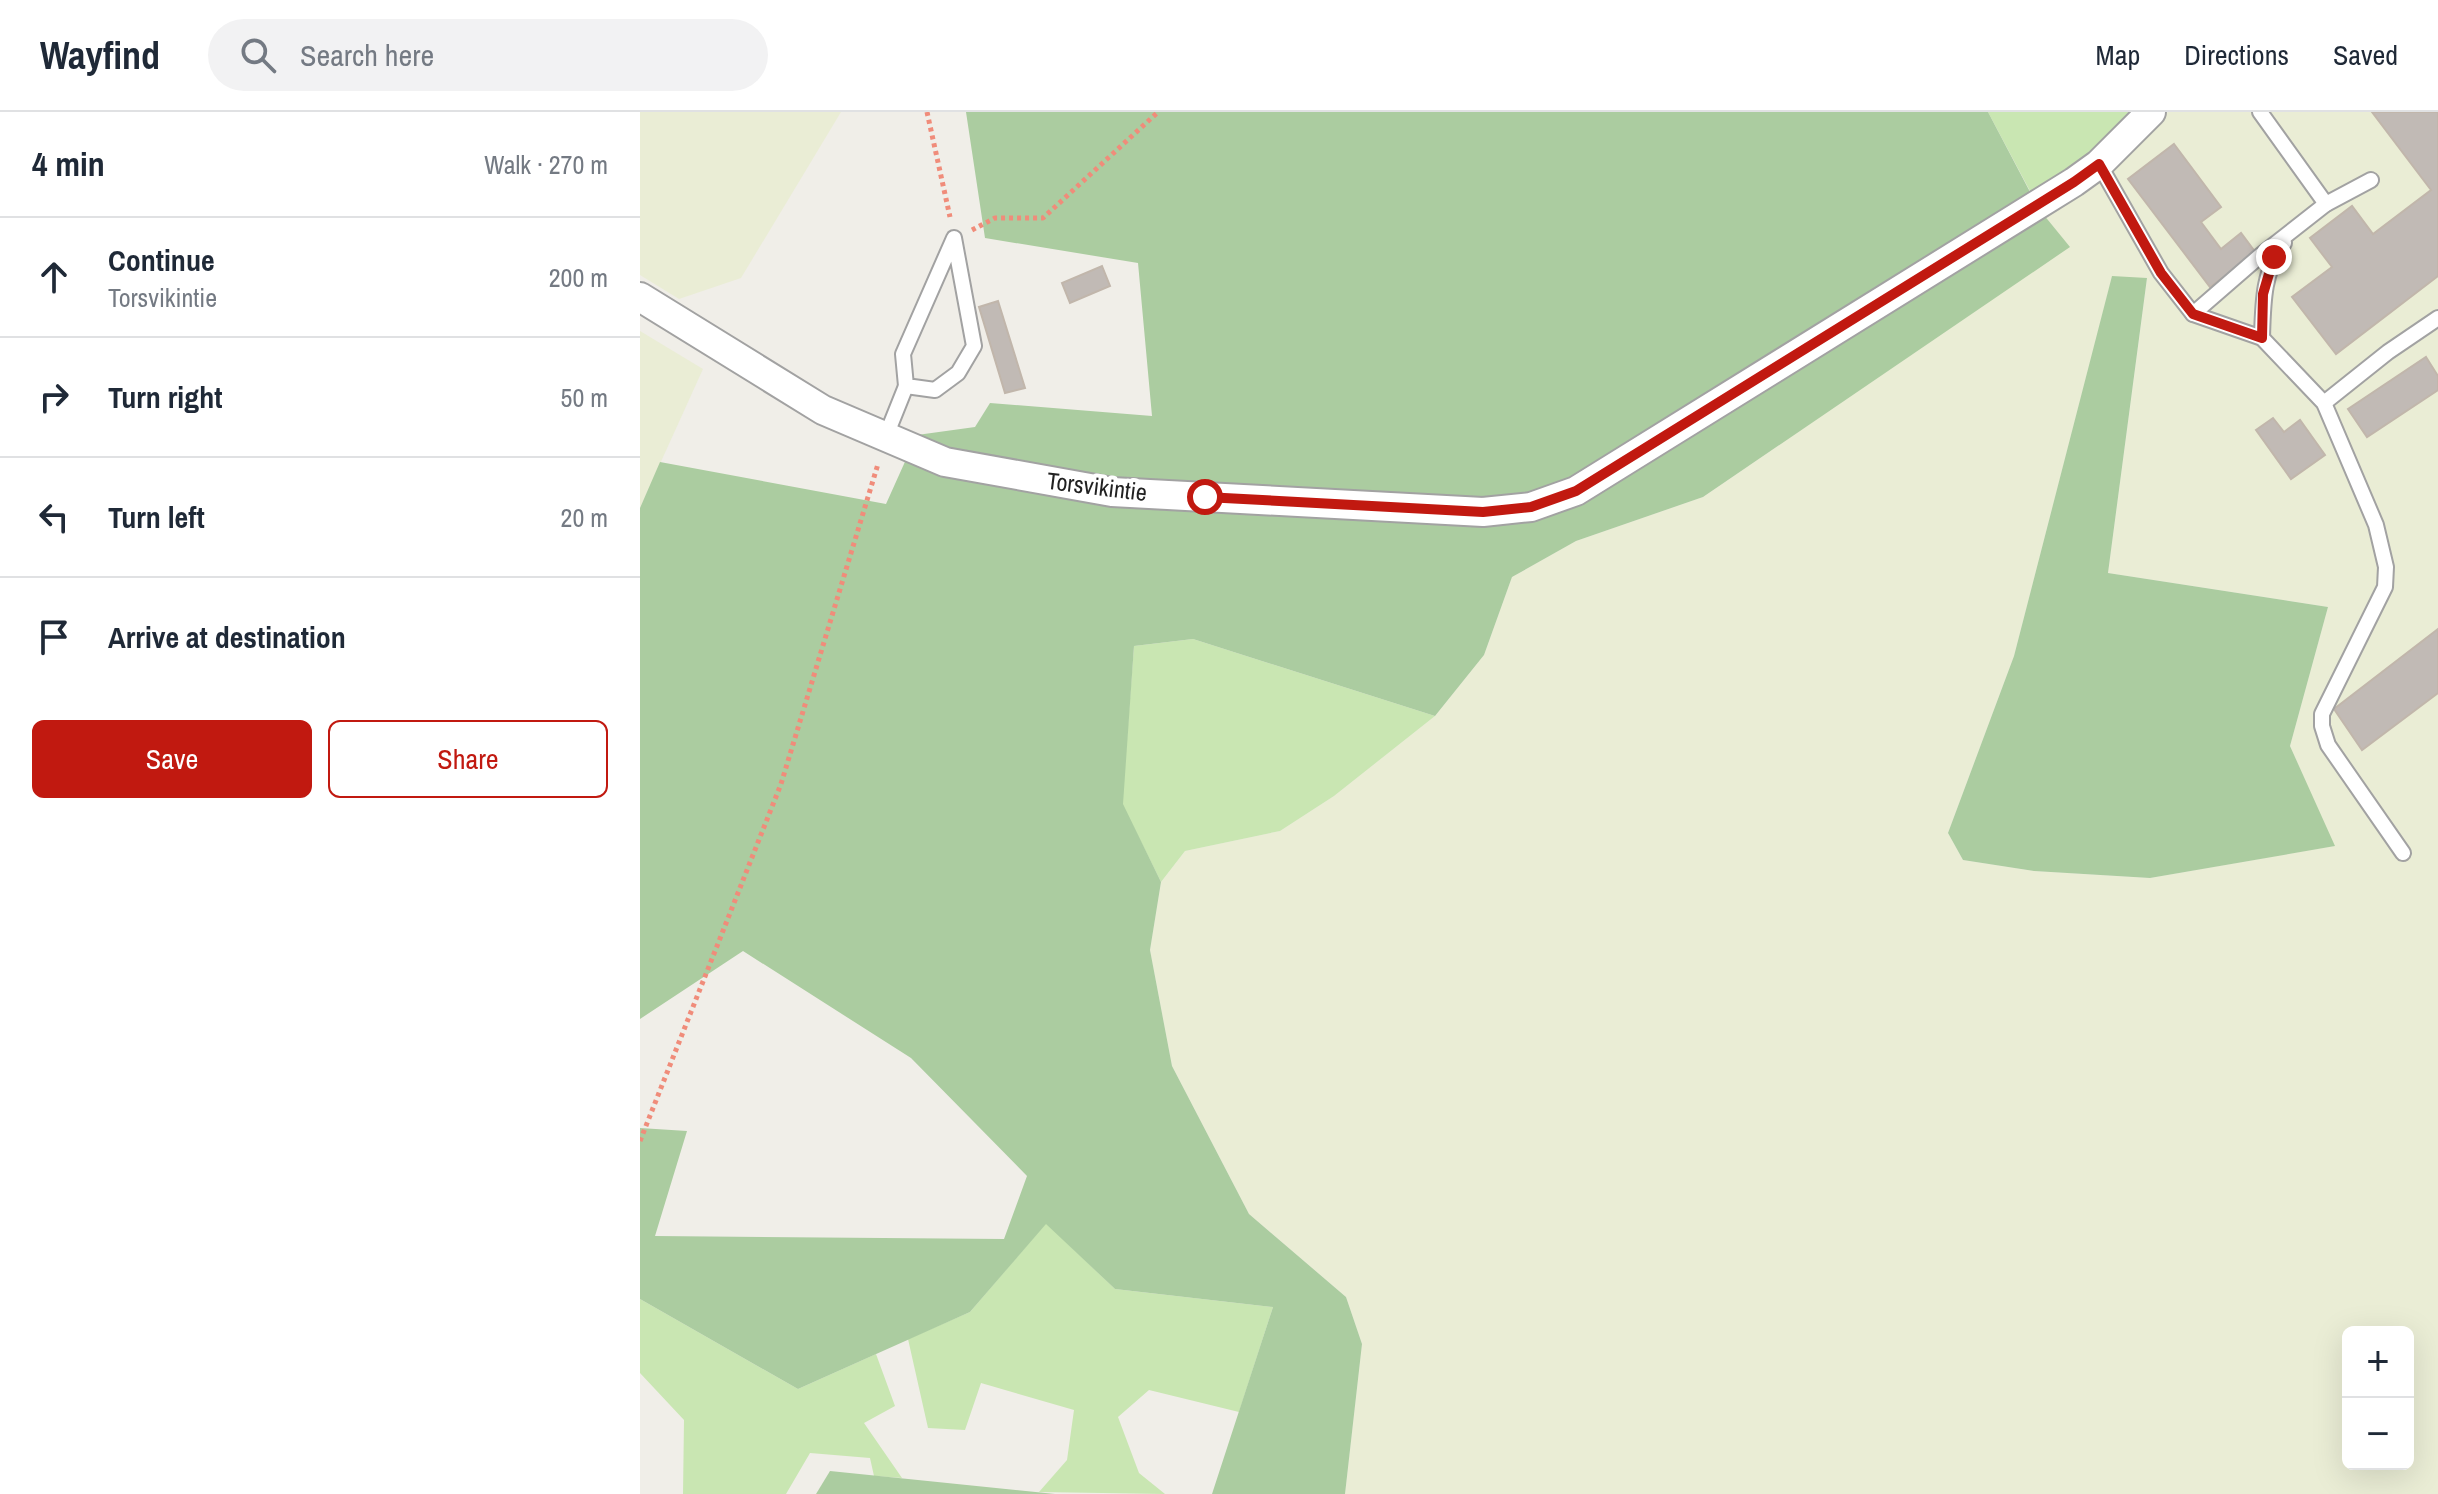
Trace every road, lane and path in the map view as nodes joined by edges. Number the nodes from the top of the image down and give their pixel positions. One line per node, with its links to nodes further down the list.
1 (927, 112): 9 (path)
2 (1158, 112): 9 (path)
3 (2151, 112): 5 (street, Torsvikintie)
4 (2260, 112): 7 (lane)
5 (2099, 164): 11 (lane); 16 (street, Torsvikintie)
6 (2371, 180): 7 (lane)
7 (2326, 204): 8 (lane)
8 (2294, 229): 11 (lane); 13 (lane)
9 (954, 238): 14 (lane); 14 (lane)
10 (640, 297): 16 (street, Torsvikintie)
11 (2193, 314): 13 (lane)
12 (2438, 318): 15 (lane)
13 (2262, 338): 15 (lane)
14 (906, 386): 16 (lane)
15 (2324, 403): 17 (lane)
16 (886, 436): 18 (path)
17 (2403, 853)
18 (640, 1141)

